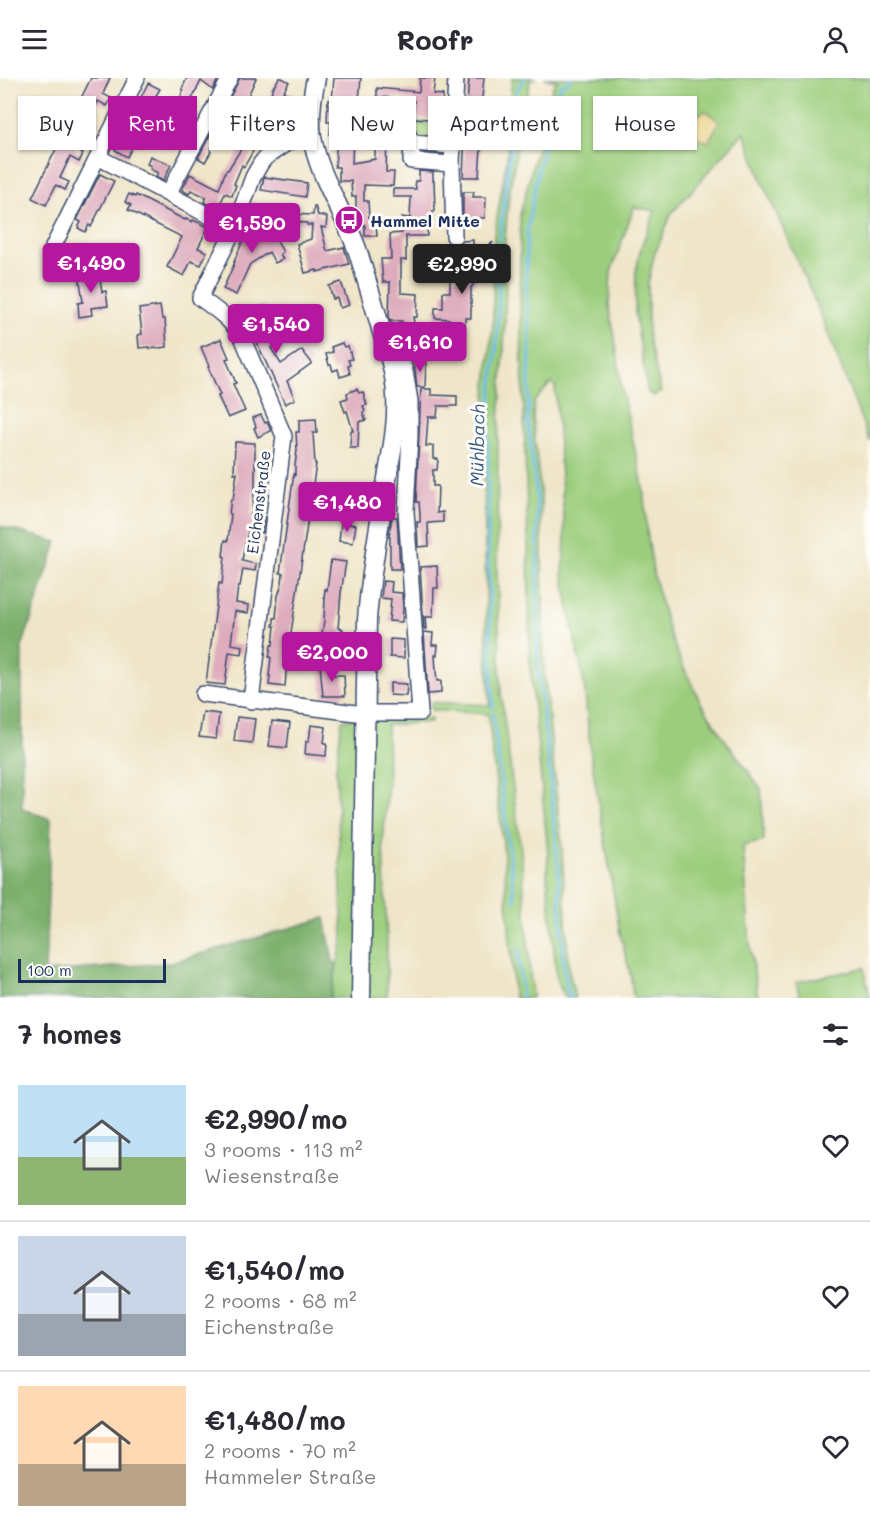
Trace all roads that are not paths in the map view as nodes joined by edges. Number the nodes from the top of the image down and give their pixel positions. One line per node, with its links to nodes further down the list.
1 (137, 78): 11 (street)
2 (230, 78): 13 (street)
3 (316, 78): 5 (main road)
4 (456, 78): 6 (street)
5 (313, 96)
6 (455, 96)
7 (428, 140): 12 (street)
8 (277, 150): 14 (street)
9 (317, 150): 17 (main road)
10 (452, 150): 12 (street)
11 (98, 157): 13 (street); 16 (street)
12 (452, 164): 15 (street)
13 (168, 194): 14 (street)
14 (234, 229): 19 (street, Eichenstraße)
15 (454, 236)
16 (53, 247)
17 (382, 331): 20 (main road); 20 (street)
18 (203, 694): 19 (street)
19 (251, 701): 20 (street)
20 (364, 714): 21 (main road)
21 (361, 998)

